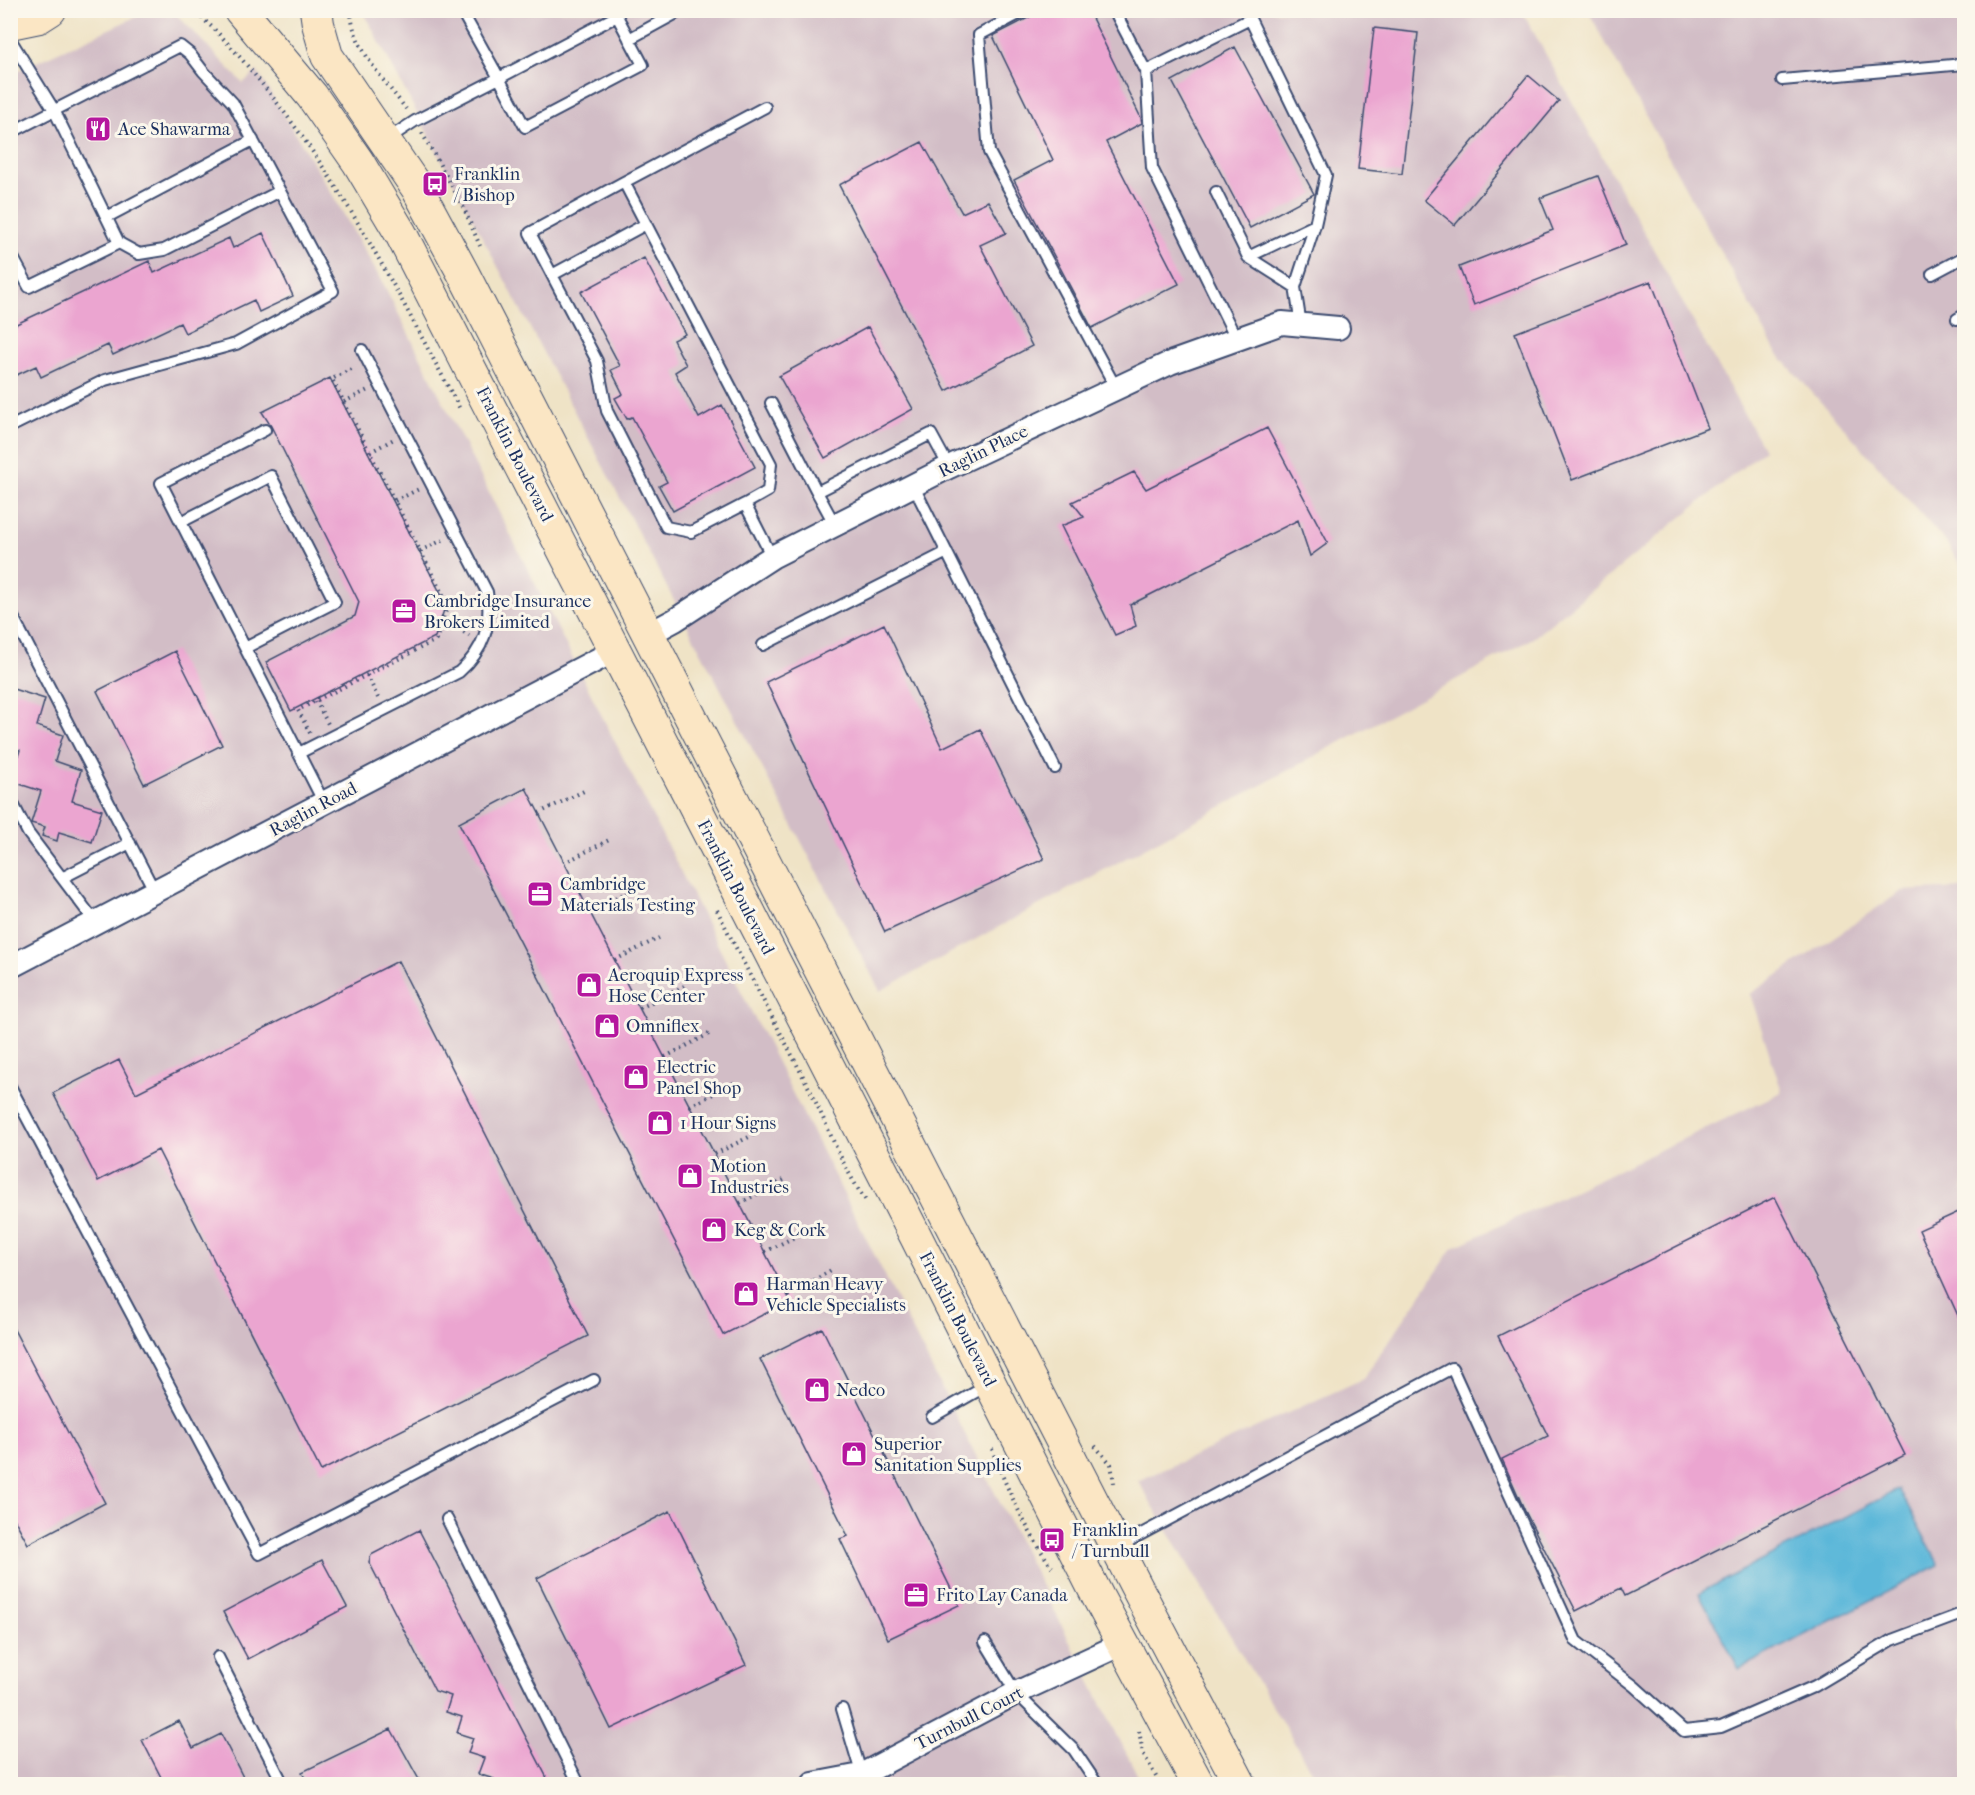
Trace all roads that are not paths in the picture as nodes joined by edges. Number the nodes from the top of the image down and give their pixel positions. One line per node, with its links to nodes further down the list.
1 (15, 10): 10 (main road)
2 (50, 10): 10 (main road)
3 (240, 10): 55 (main road, Franklin Boulevard)
4 (316, 10): 21 (main road, Franklin Boulevard)
5 (461, 10): 15 (lane)
6 (682, 10): 12 (lane)
7 (1026, 10): 39 (lane)
8 (1114, 10): 14 (lane)
9 (1248, 15): 14 (lane); 27 (lane)
10 (10, 21)
11 (10, 39): 18 (lane)
12 (629, 39): 15 (lane); 15 (lane)
13 (1965, 64): 16 (lane)
14 (1146, 71): 37 (lane)
15 (499, 78): 21 (lane)
16 (1782, 80)
17 (765, 107): 22 (lane)
18 (54, 110): 19 (lane); 20 (lane); 25 (lane)
19 (10, 133)
20 (253, 140): 23 (lane); 25 (lane)
21 (386, 140): 52 (main road, Franklin Boulevard)
22 (624, 182): 26 (lane); 33 (lane)
23 (280, 191): 28 (lane); 41 (lane)
24 (1216, 192): 30 (lane)
25 (107, 217): 28 (lane)
26 (646, 224): 33 (lane); 46 (lane)
27 (1315, 225): 30 (lane); 34 (lane)
28 (119, 243): 29 (lane)
29 (10, 252)
30 (1248, 257): 34 (lane)
31 (1965, 257): 32 (lane)
32 (1932, 274)
33 (552, 275): 46 (lane)
34 (1295, 287): 35 (lane)
35 (1301, 325): 36 (street, Raglin Place); 37 (street, Raglin Place)
36 (1338, 328)
37 (1236, 338): 39 (street, Raglin Place)
38 (362, 350): 56 (lane)
39 (1116, 388): 43 (street, Raglin Place)
40 (771, 403): 45 (lane)
41 (10, 427)
42 (265, 430): 47 (lane)
43 (949, 467): 44 (street, Raglin Place); 45 (lane)
44 (913, 485): 48 (street, Raglin Place); 49 (lane)
45 (817, 492): 48 (lane)
46 (745, 504): 50 (lane)
47 (181, 522): 54 (lane); 54 (lane)
48 (834, 525): 50 (street, Raglin Place)
49 (947, 552): 53 (lane); 57 (lane)
50 (772, 557): 52 (street, Raglin Place)
51 (10, 611): 60 (lane)
52 (649, 634): 70 (main road, Franklin Boulevard)
53 (763, 645)
54 (246, 648): 56 (lane)
55 (616, 650): 59 (street, Raglin Road); 67 (main road, Franklin Boulevard)
56 (299, 753): 59 (lane)
57 (1055, 768)
58 (10, 798): 61 (lane)
59 (324, 803): 62 (street, Raglin Road)
60 (130, 843): 61 (lane); 62 (lane)
61 (62, 878): 63 (lane)
62 (155, 892): 63 (street, Raglin Road)
63 (96, 922): 64 (street, Raglin Road)
64 (10, 967)
65 (10, 1086): 66 (lane)
66 (594, 1380)
67 (991, 1383): 68 (lane); 73 (main road, Franklin Boulevard)
68 (932, 1417)
69 (447, 1519): 79 (lane)
70 (1116, 1547): 71 (lane); 83 (main road, Franklin Boulevard)
71 (1965, 1613)
72 (985, 1642): 75 (lane)
73 (1124, 1643): 75 (street, Turnbull Court); 82 (main road, Franklin Boulevard)
74 (218, 1657): 78 (lane)
75 (1016, 1693): 77 (street, Turnbull Court); 81 (lane)
76 (842, 1709): 77 (lane)
77 (863, 1780): 80 (street, Turnbull Court)
78 (283, 1785)
79 (579, 1785)
80 (813, 1785)
81 (1097, 1785)
82 (1198, 1785)
83 (1240, 1785)

